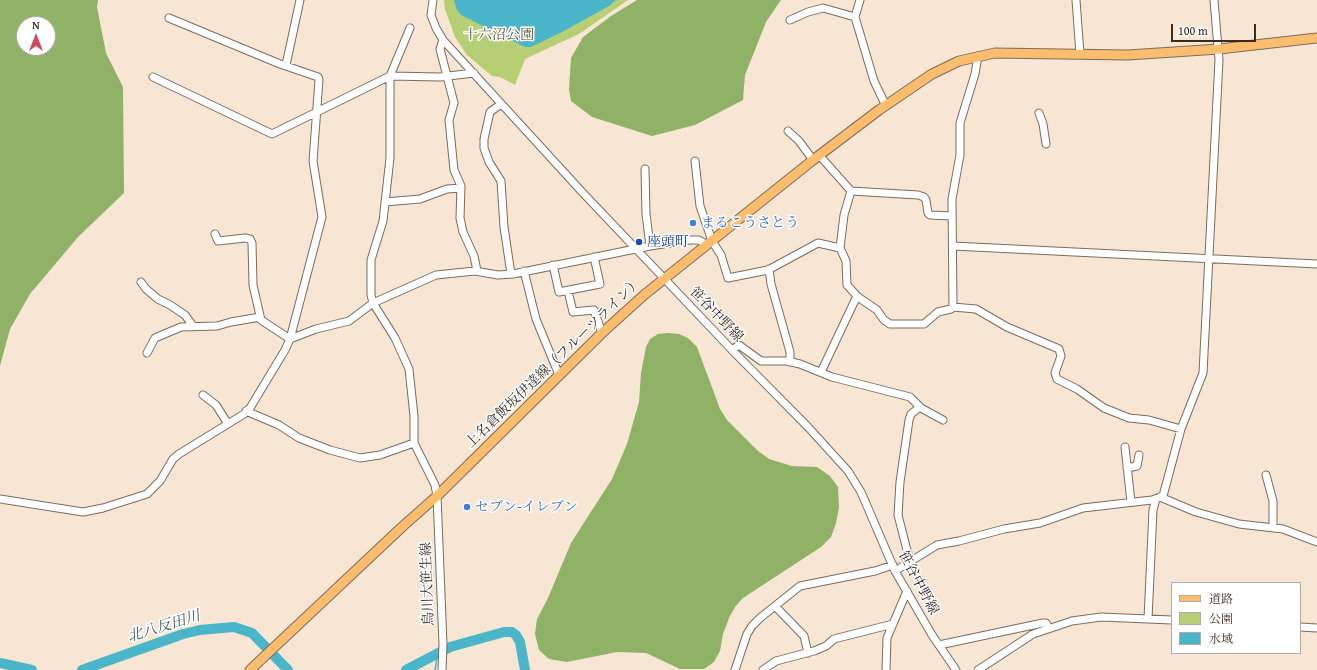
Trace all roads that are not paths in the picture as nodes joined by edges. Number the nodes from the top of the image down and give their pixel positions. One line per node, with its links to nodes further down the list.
1 (300, 0): 15 (street)
2 (433, 0): 11 (street, 笹谷中野線)
3 (860, 0): 6 (street)
4 (1076, 0): 13 (street)
5 (1214, 0): 12 (street)
6 (855, 17): 8 (street); 21 (street)
7 (169, 18): 15 (street)
8 (790, 20)
9 (410, 28): 17 (street)
10 (1317, 38): 12 (main road, 上名倉飯坂伊達線（フルーツライン）)
11 (443, 40): 16 (street, 笹谷中野線); 18 (street)
12 (1219, 49): 13 (main road, 上名倉飯坂伊達線（フルーツライン）); 40 (street)
13 (1080, 54): 14 (main road, 上名倉飯坂伊達線（フルーツライン）)
14 (978, 56): 21 (main road, 上名倉飯坂伊達線（フルーツライン）); 32 (street)
15 (286, 65): 22 (street)
16 (474, 73): 18 (street); 20 (street, 笹谷中野線)
17 (390, 76): 18 (street); 22 (street); 31 (street)
18 (446, 76): 29 (street)
19 (153, 77): 22 (street)
20 (501, 104): 37 (street, 笹谷中野線); 46 (street)
21 (886, 106): 26 (main road, 上名倉飯坂伊達線（フルーツライン）)
22 (318, 111): 56 (street)
23 (1039, 113): 25 (street)
24 (788, 131): 26 (street)
25 (1046, 144)
26 (816, 158): 30 (street); 34 (main road, 上名倉飯坂伊達線（フルーツライン）)
27 (695, 161): 34 (street)
28 (645, 169): 35 (street)
29 (461, 188): 31 (street); 44 (street)
30 (851, 191): 32 (street); 38 (street)
31 (386, 202): 51 (street)
32 (952, 216): 36 (street)
33 (215, 234): 53 (street)
34 (710, 243): 35 (street); 43 (street); 47 (main road, 上名倉飯坂伊達線（フルーツライン）)
35 (650, 246): 37 (street)
36 (953, 246): 40 (street); 52 (street)
37 (635, 248): 39 (street); 47 (street, 笹谷中野線)
38 (840, 248): 43 (street); 50 (street)
39 (594, 257): 42 (street); 49 (street)
40 (1209, 259): 41 (street); 67 (street)
41 (1317, 264)
42 (553, 265): 45 (street); 49 (street)
43 (770, 269): 59 (street)
44 (477, 271): 46 (street); 51 (street)
45 (524, 271): 46 (street); 61 (street)
46 (511, 274)
47 (663, 279): 55 (main road, 上名倉飯坂伊達線（フルーツライン）); 57 (street, 笹谷中野線)
48 (141, 282): 54 (street)
49 (568, 290): 55 (street)
50 (857, 296): 52 (street); 60 (street)
51 (372, 303): 56 (street); 68 (street)
52 (953, 306): 67 (street)
53 (260, 317): 54 (street); 56 (street)
54 (193, 326): 58 (street)
55 (602, 332): 61 (main road, 上名倉飯坂伊達線（フルーツライン）)
56 (290, 339): 64 (street)
57 (732, 350): 59 (street); 80 (street, 笹谷中野線)
58 (147, 353)
59 (790, 362): 60 (street)
60 (821, 372): 63 (street)
61 (559, 375): 73 (main road, 上名倉飯坂伊達線（フルーツライン）)
62 (203, 395): 66 (street)
63 (920, 407): 65 (street); 79 (street)
64 (246, 411): 66 (street); 68 (street)
65 (943, 420)
66 (228, 424): 75 (street)
67 (1181, 429): 74 (street)
68 (414, 443): 73 (street, 鳥川大笹生線)
69 (1125, 447): 71 (street)
70 (1139, 455): 71 (street)
71 (1127, 468): 76 (street)
72 (1266, 475): 77 (street)
73 (437, 496): 91 (main road, 上名倉飯坂伊達線（フルーツライン）); 92 (street, 鳥川大笹生線)
74 (1158, 498): 76 (street); 77 (street); 83 (street)
75 (0, 499)
76 (1131, 502): 79 (street)
77 (1272, 527): 78 (street)
78 (1317, 542)
79 (910, 562): 80 (street)
80 (894, 568): 81 (street, 笹谷中野線); 82 (street)
81 (907, 591): 85 (street); 89 (street, 笹谷中野線)
82 (775, 606): 90 (street); 93 (street)
83 (1148, 618): 84 (street); 87 (street)
84 (1171, 620)
85 (892, 624): 90 (street); 95 (street)
86 (1301, 627): 88 (street)
87 (1048, 628): 89 (street); 97 (street)
88 (1317, 628)
89 (939, 645): 96 (street, 笹谷中野線)
90 (808, 653): 94 (street)
91 (250, 670)
92 (442, 670)
93 (735, 670)
94 (763, 670)
95 (886, 670)
96 (956, 670)
97 (978, 670)

